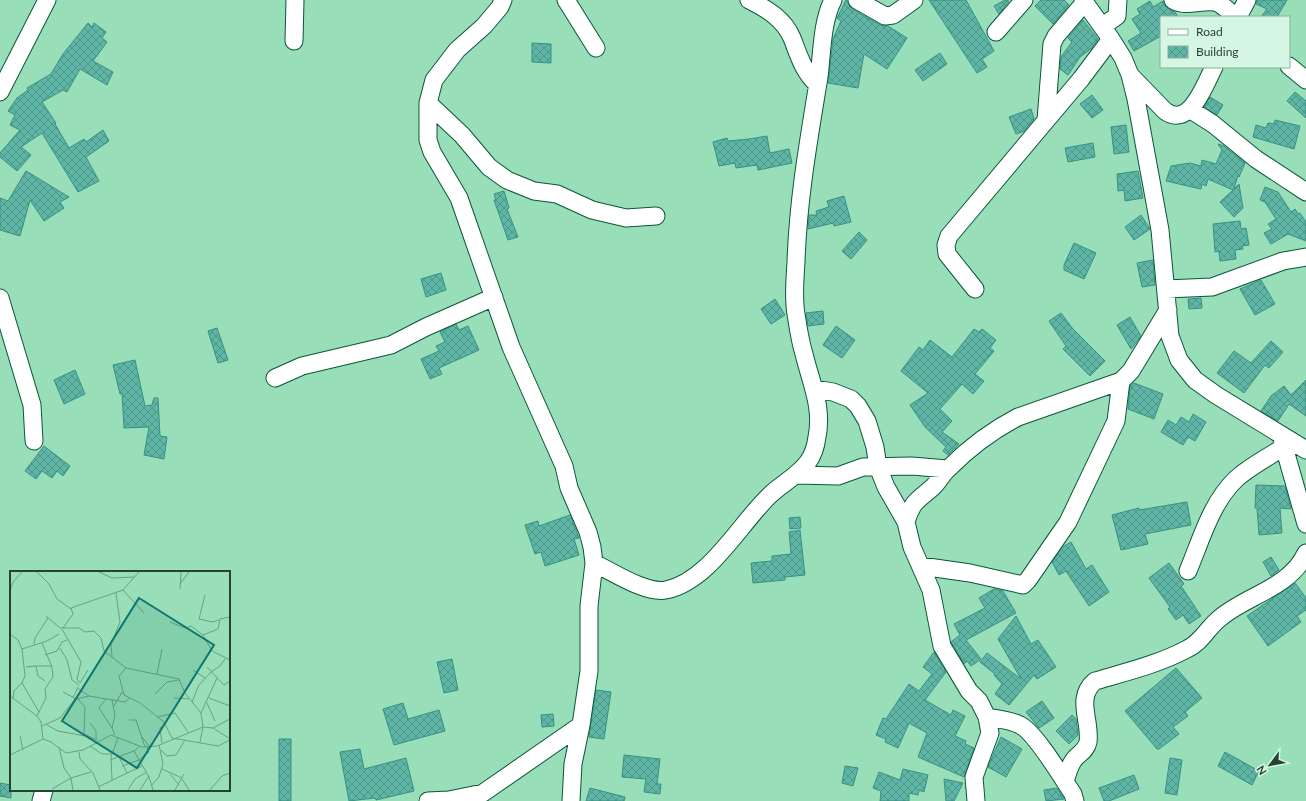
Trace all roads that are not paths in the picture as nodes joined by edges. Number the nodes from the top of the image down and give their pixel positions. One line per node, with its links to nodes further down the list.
1 (46, 0): 25 (street)
2 (295, 0): 18 (street)
3 (503, 0): 26 (street)
4 (566, 0): 19 (street)
5 (749, 0): 24 (street)
6 (833, 0): 24 (street)
7 (857, 0): 8 (street)
8 (914, 0)
9 (1024, 0): 16 (street)
10 (1118, 0): 17 (street)
11 (1173, 0): 14 (street)
12 (1247, 0): 15 (street)
13 (1084, 1): 17 (street); 28 (street)
14 (1236, 16)
15 (1238, 16)
16 (996, 32)
17 (1107, 33): 22 (street); 28 (street)
18 (294, 41)
19 (596, 48)
20 (1290, 67): 23 (street)
21 (1213, 68): 27 (street)
22 (1130, 75): 27 (street); 32 (street)
23 (1306, 80)
24 (817, 84): 39 (street)
25 (0, 92)
26 (428, 102): 30 (street); 34 (street)
27 (1191, 110): 29 (street)
28 (1046, 120): 33 (street)
29 (1306, 192)
30 (656, 216)
31 (1306, 258): 32 (street)
32 (1166, 289): 36 (street)
33 (975, 290)
34 (494, 297): 37 (street); 49 (street)
35 (0, 298): 41 (street)
36 (1168, 310): 38 (street); 40 (street)
37 (275, 378)
38 (1121, 381): 44 (street); 50 (street)
39 (815, 389): 43 (street); 45 (street)
40 (1283, 440): 42 (street); 47 (street); 51 (street)
41 (34, 441)
42 (1306, 450)
43 (878, 467): 44 (street); 45 (street); 46 (street)
44 (947, 469): 46 (street)
45 (796, 475): 49 (street)
46 (906, 522): 50 (street)
47 (1306, 524)
48 (1306, 553): 54 (street)
49 (594, 563): 53 (street)
50 (921, 566): 52 (street)
51 (1188, 571)
52 (987, 717): 54 (street); 60 (street)
53 (581, 725): 56 (street); 59 (street)
54 (1065, 782): 61 (street)
55 (44, 791): 57 (street)
56 (490, 797): 58 (street)
57 (41, 801)
58 (428, 801)
59 (571, 801)
60 (976, 801)
61 (1075, 801)

